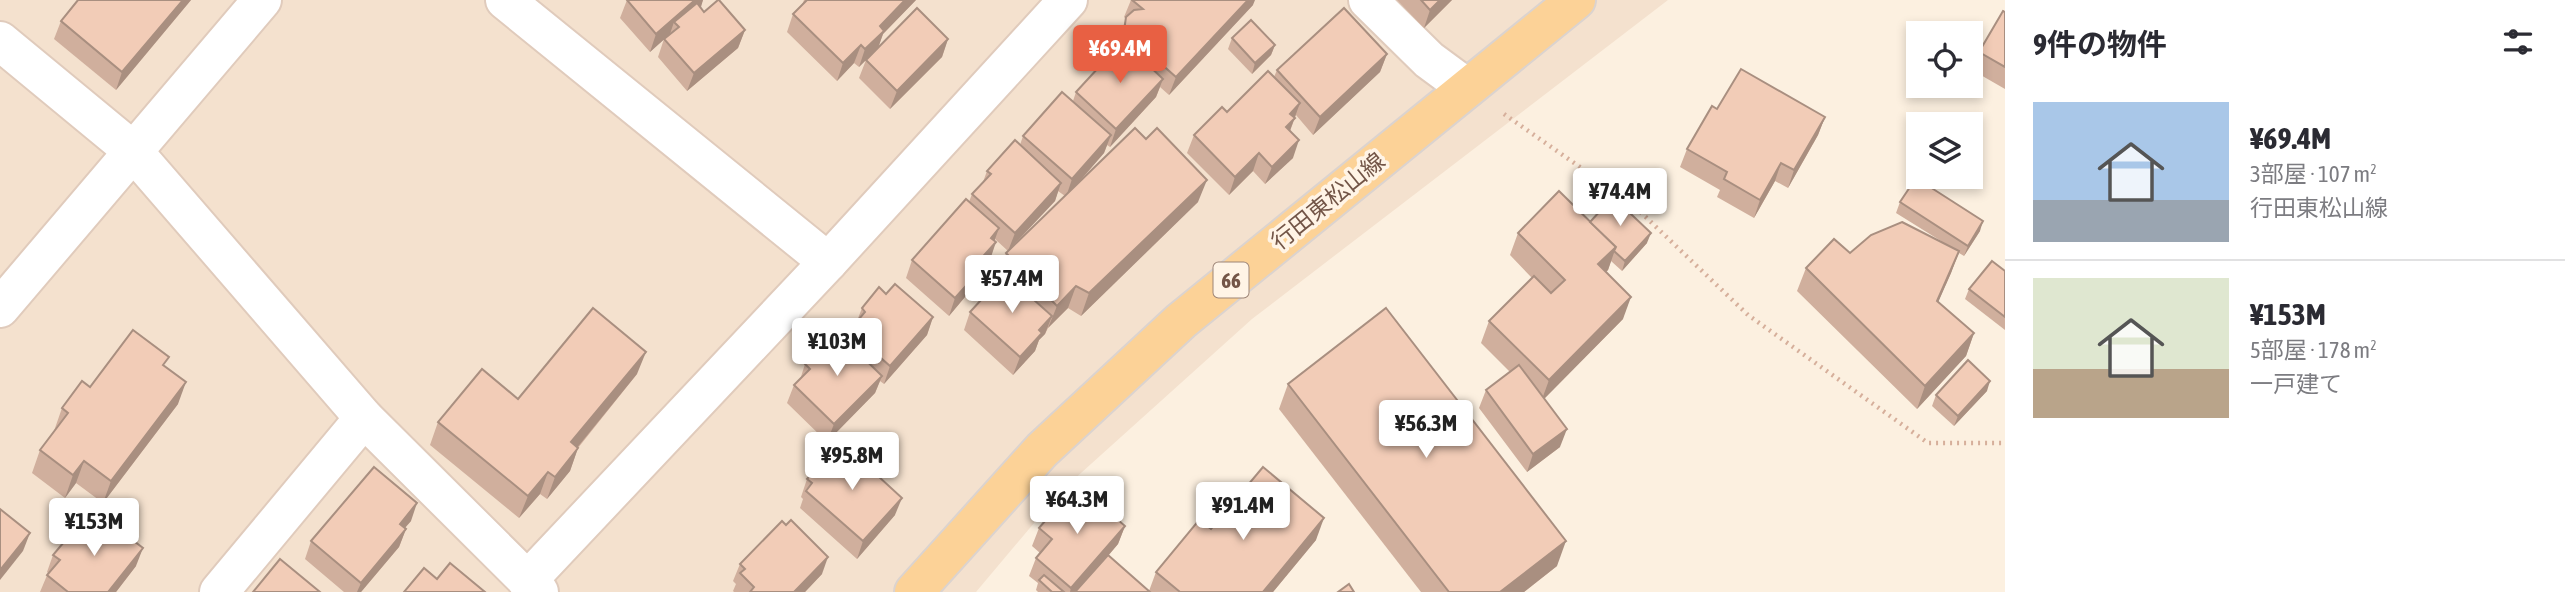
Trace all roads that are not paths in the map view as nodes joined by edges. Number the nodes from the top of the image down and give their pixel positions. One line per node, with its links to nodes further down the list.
1 (262, 0): 8 (street)
2 (505, 0): 9 (street)
3 (1068, 0): 9 (street)
4 (1368, 0): 7 (street)
5 (1576, 0): 7 (main road, 行田東松山線 / 66)
6 (0, 41): 8 (street)
7 (1466, 88): 14 (main road, 行田東松山線 / 66)
8 (132, 150): 10 (street); 11 (street)
9 (828, 262): 12 (street)
10 (0, 308)
11 (364, 418): 12 (street); 13 (street)
12 (533, 586)
13 (219, 592)
14 (914, 592)

